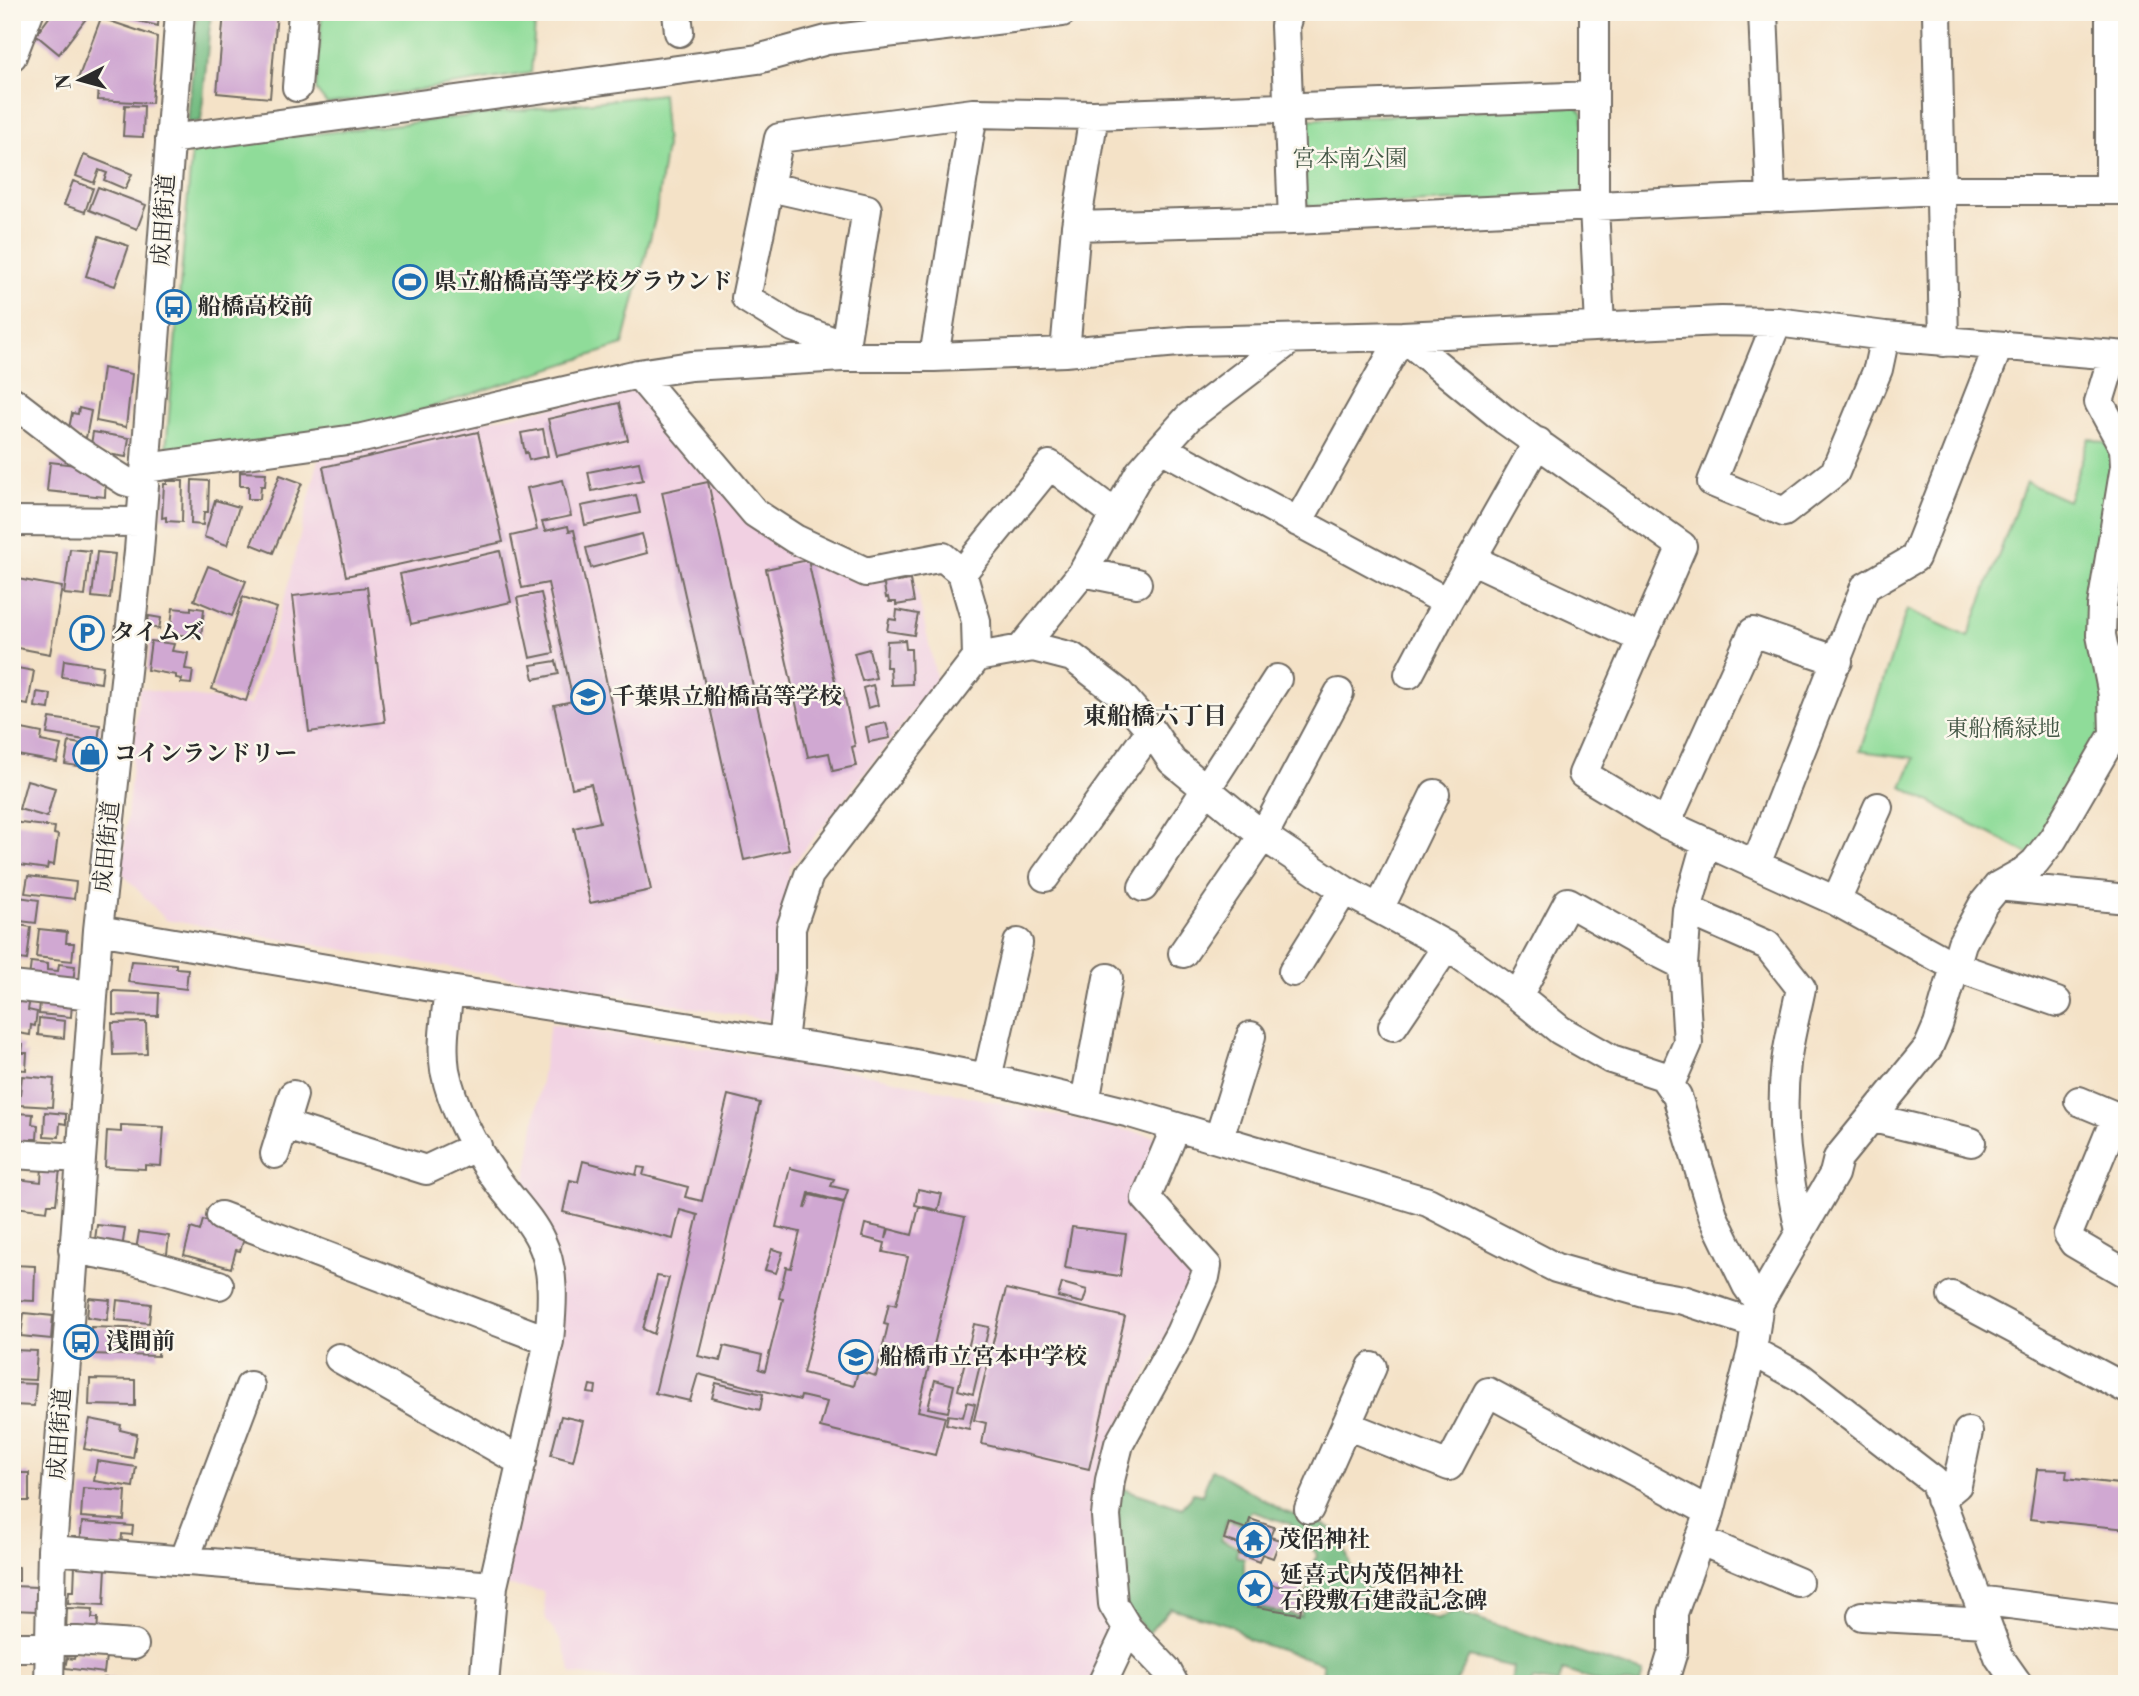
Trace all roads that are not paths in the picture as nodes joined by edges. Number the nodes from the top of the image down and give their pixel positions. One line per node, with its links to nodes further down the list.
1 (29, 12): 10 (street)
2 (180, 12): 16 (street, 成田街道)
3 (303, 12): 11 (street)
4 (1062, 12): 16 (street)
5 (1289, 12): 13 (street)
6 (1594, 12): 12 (street)
7 (1763, 12): 20 (street)
8 (1937, 12): 18 (street)
9 (2110, 12): 19 (street)
10 (12, 56)
11 (297, 87)
12 (1593, 96): 13 (street); 21 (street)
13 (1288, 108): 15 (street); 22 (street)
14 (974, 113): 15 (street); 17 (street); 34 (street)
15 (1094, 115): 23 (street)
16 (170, 139): 39 (street, 成田街道)
17 (770, 187): 31 (street); 31 (street)
18 (1940, 190): 19 (street); 20 (street); 29 (street)
19 (2119, 190)
20 (1771, 198): 21 (street)
21 (1594, 206): 22 (street); 25 (street)
22 (1293, 220): 23 (street)
23 (1076, 226): 32 (street)
24 (1777, 322): 25 (street); 27 (street); 27 (street)
25 (1600, 326): 26 (street)
26 (1402, 336): 28 (street); 37 (street); 43 (street)
27 (1885, 337): 29 (street)
28 (1290, 340): 32 (street); 38 (street)
29 (1944, 342): 30 (street)
30 (1998, 347): 33 (street); 52 (street)
31 (844, 352): 34 (street); 35 (street)
32 (1065, 352): 34 (street)
33 (2120, 356): 57 (street)
34 (934, 357)
35 (638, 374): 39 (street); 46 (street)
36 (12, 401): 39 (street)
37 (1538, 442): 44 (street); 49 (street)
38 (1161, 448): 40 (street); 43 (street)
39 (145, 477): 42 (street, 成田街道)
40 (1115, 514): 45 (street); 46 (street)
41 (12, 520): 42 (street)
42 (141, 522): 73 (street, 成田街道)
43 (1298, 522): 48 (street)
44 (1471, 559): 48 (street); 49 (street)
45 (1083, 572): 47 (street); 50 (street)
46 (962, 573): 51 (street)
47 (1137, 583)
48 (1447, 602): 53 (street)
49 (1642, 639): 61 (street)
50 (1021, 649): 51 (street); 56 (street)
51 (977, 657): 88 (street)
52 (1838, 660): 61 (street); 64 (street)
53 (1409, 674)
54 (1277, 679): 58 (street)
55 (1339, 694): 62 (street)
56 (1151, 730): 58 (street); 65 (street)
57 (2120, 735): 66 (street)
58 (1206, 788): 62 (street); 67 (street)
59 (1435, 794): 71 (street)
60 (1878, 807): 70 (street)
61 (1666, 824): 63 (street)
62 (1262, 836): 68 (street); 76 (street)
63 (1706, 843): 64 (street); 72 (street)
64 (1756, 864): 70 (street)
65 (1045, 877)
66 (1998, 886): 69 (street); 78 (street)
67 (1143, 887)
68 (1344, 890): 71 (street); 79 (street)
69 (2127, 899)
70 (1836, 901): 78 (street)
71 (1379, 909): 75 (street)
72 (1687, 910): 77 (street); 105 (street)
73 (98, 930): 82 (street); 83 (street, 成田街道)
74 (1018, 943): 89 (street)
75 (1447, 946): 84 (street); 86 (street)
76 (1183, 953)
77 (1683, 965): 84 (street); 90 (street)
78 (1954, 966): 85 (street); 94 (street)
79 (1293, 972)
80 (1108, 978): 93 (street)
81 (12, 986): 83 (street)
82 (449, 990): 88 (street); 100 (street)
83 (93, 995): 103 (street, 成田街道)
84 (1518, 996): 90 (street)
85 (2057, 1002)
86 (1393, 1026)
87 (1251, 1037): 98 (street)
88 (783, 1042): 89 (street)
89 (987, 1078): 93 (street)
90 (1670, 1084): 110 (street)
91 (293, 1095): 96 (street)
92 (2079, 1101): 95 (street)
93 (1085, 1102): 97 (street)
94 (1873, 1118): 99 (street); 105 (street)
95 (2121, 1119): 107 (street)
96 (284, 1125): 100 (street); 102 (street)
97 (1176, 1127): 98 (street); 130 (street)
98 (1219, 1138): 110 (street)
99 (1971, 1142)
100 (477, 1146): 111 (street)
101 (12, 1154): 103 (street)
102 (275, 1154)
103 (81, 1158): 106 (street, 成田街道)
104 (221, 1216): 111 (street)
105 (1800, 1231): 110 (street)
106 (74, 1249): 108 (street); 123 (street, 成田街道)
107 (2127, 1274)
108 (219, 1285)
109 (1952, 1296): 115 (street)
110 (1756, 1326): 119 (street); 121 (street)
111 (549, 1341): 118 (street)
112 (339, 1358): 118 (street)
113 (1372, 1367): 116 (street)
114 (250, 1386): 124 (street)
115 (2127, 1389)
116 (1346, 1425): 120 (street); 121 (street)
117 (1968, 1432): 119 (street)
118 (522, 1462): 126 (street)
119 (1940, 1499): 127 (street)
120 (1309, 1509)
121 (1710, 1512): 122 (street)
122 (1699, 1541): 125 (street); 138 (street)
123 (52, 1550): 124 (street); 131 (street, 成田街道)
124 (184, 1561): 126 (street)
125 (1798, 1582)
126 (493, 1586): 135 (street)
127 (1982, 1612): 128 (street); 129 (street); 139 (street)
128 (1862, 1616)
129 (2127, 1619)
130 (1128, 1629): 136 (street); 137 (street)
131 (49, 1643): 132 (street); 133 (street); 134 (street, 成田街道)
132 (134, 1645)
133 (12, 1647)
134 (49, 1684)
135 (484, 1684)
136 (1102, 1684)
137 (1174, 1684)
138 (1663, 1684)
139 (2018, 1684)

